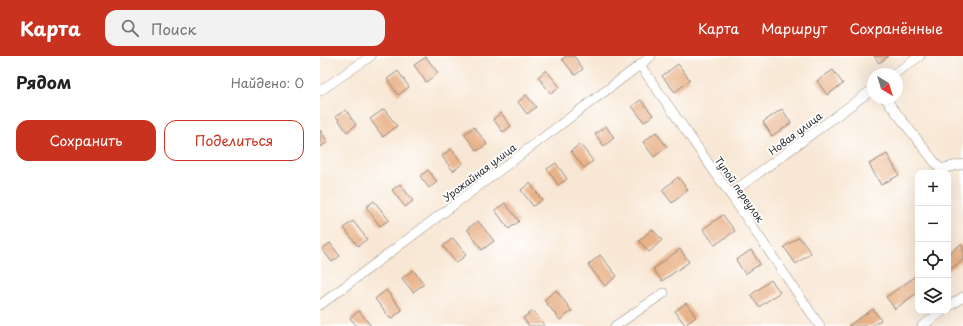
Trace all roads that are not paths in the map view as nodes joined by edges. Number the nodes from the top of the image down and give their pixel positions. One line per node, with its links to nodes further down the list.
1 (371, 56): 6 (street)
2 (651, 56): 4 (street, Урожайная улица)
3 (920, 56): 5 (street)
4 (640, 65): 10 (street, Тупой переулок); 13 (street, Урожайная улица)
5 (903, 68)
6 (320, 91)
7 (867, 93): 10 (street, Новая улица)
8 (890, 104): 9 (street)
9 (963, 164)
10 (730, 194): 17 (street, Тупой переулок)
11 (664, 293): 16 (street)
12 (963, 296): 14 (street)
13 (320, 305)
14 (951, 305)
15 (939, 314): 18 (street)
16 (615, 326)
17 (820, 326)
18 (922, 326)

